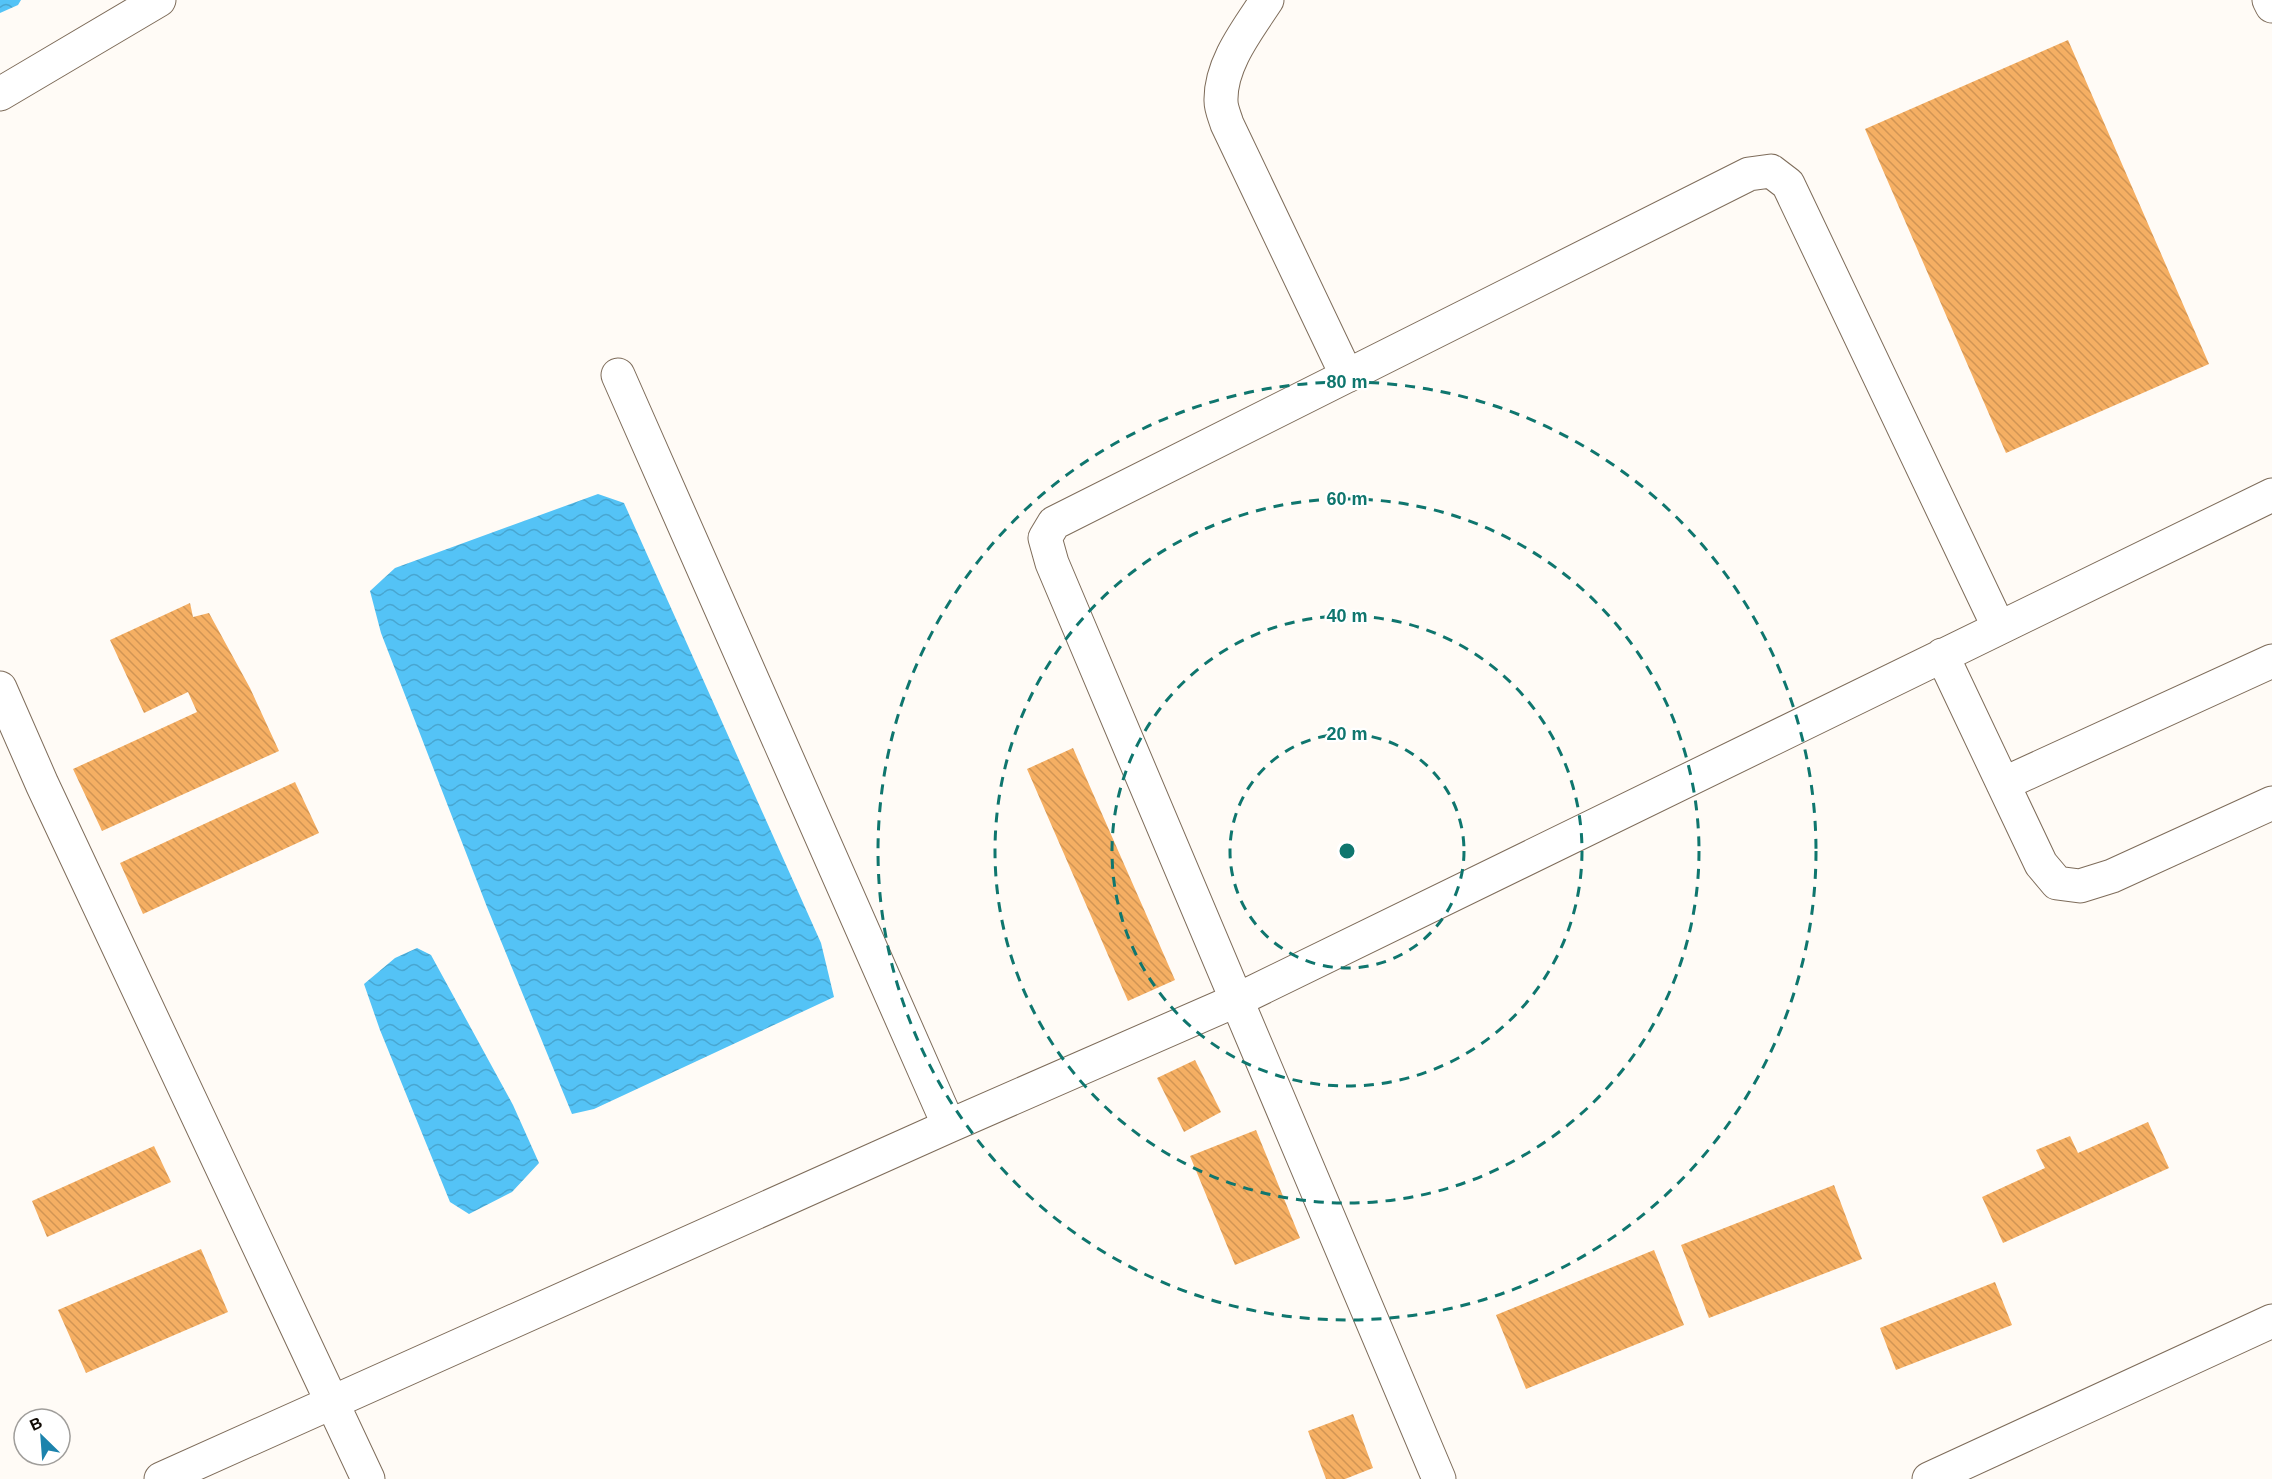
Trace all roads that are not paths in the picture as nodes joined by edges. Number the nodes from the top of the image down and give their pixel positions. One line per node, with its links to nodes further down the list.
1 (159, 0): 5 (street)
2 (1267, 0): 7 (street)
3 (2269, 0): 4 (street)
4 (2272, 6)
5 (0, 94)
6 (618, 375): 16 (street)
7 (1347, 376): 9 (street); 15 (street)
8 (2272, 495): 9 (street)
9 (2000, 628): 10 (street)
10 (1942, 655): 13 (street); 15 (street)
11 (2272, 661): 13 (street)
12 (0, 688): 18 (street)
13 (2003, 784): 14 (street)
14 (2272, 803)
15 (1237, 1000): 16 (street); 21 (street)
16 (949, 1126): 18 (street)
17 (2272, 1321): 22 (street)
18 (332, 1403): 19 (street); 20 (street)
19 (161, 1479)
20 (368, 1479)
21 (1439, 1479)
22 (1929, 1479)

